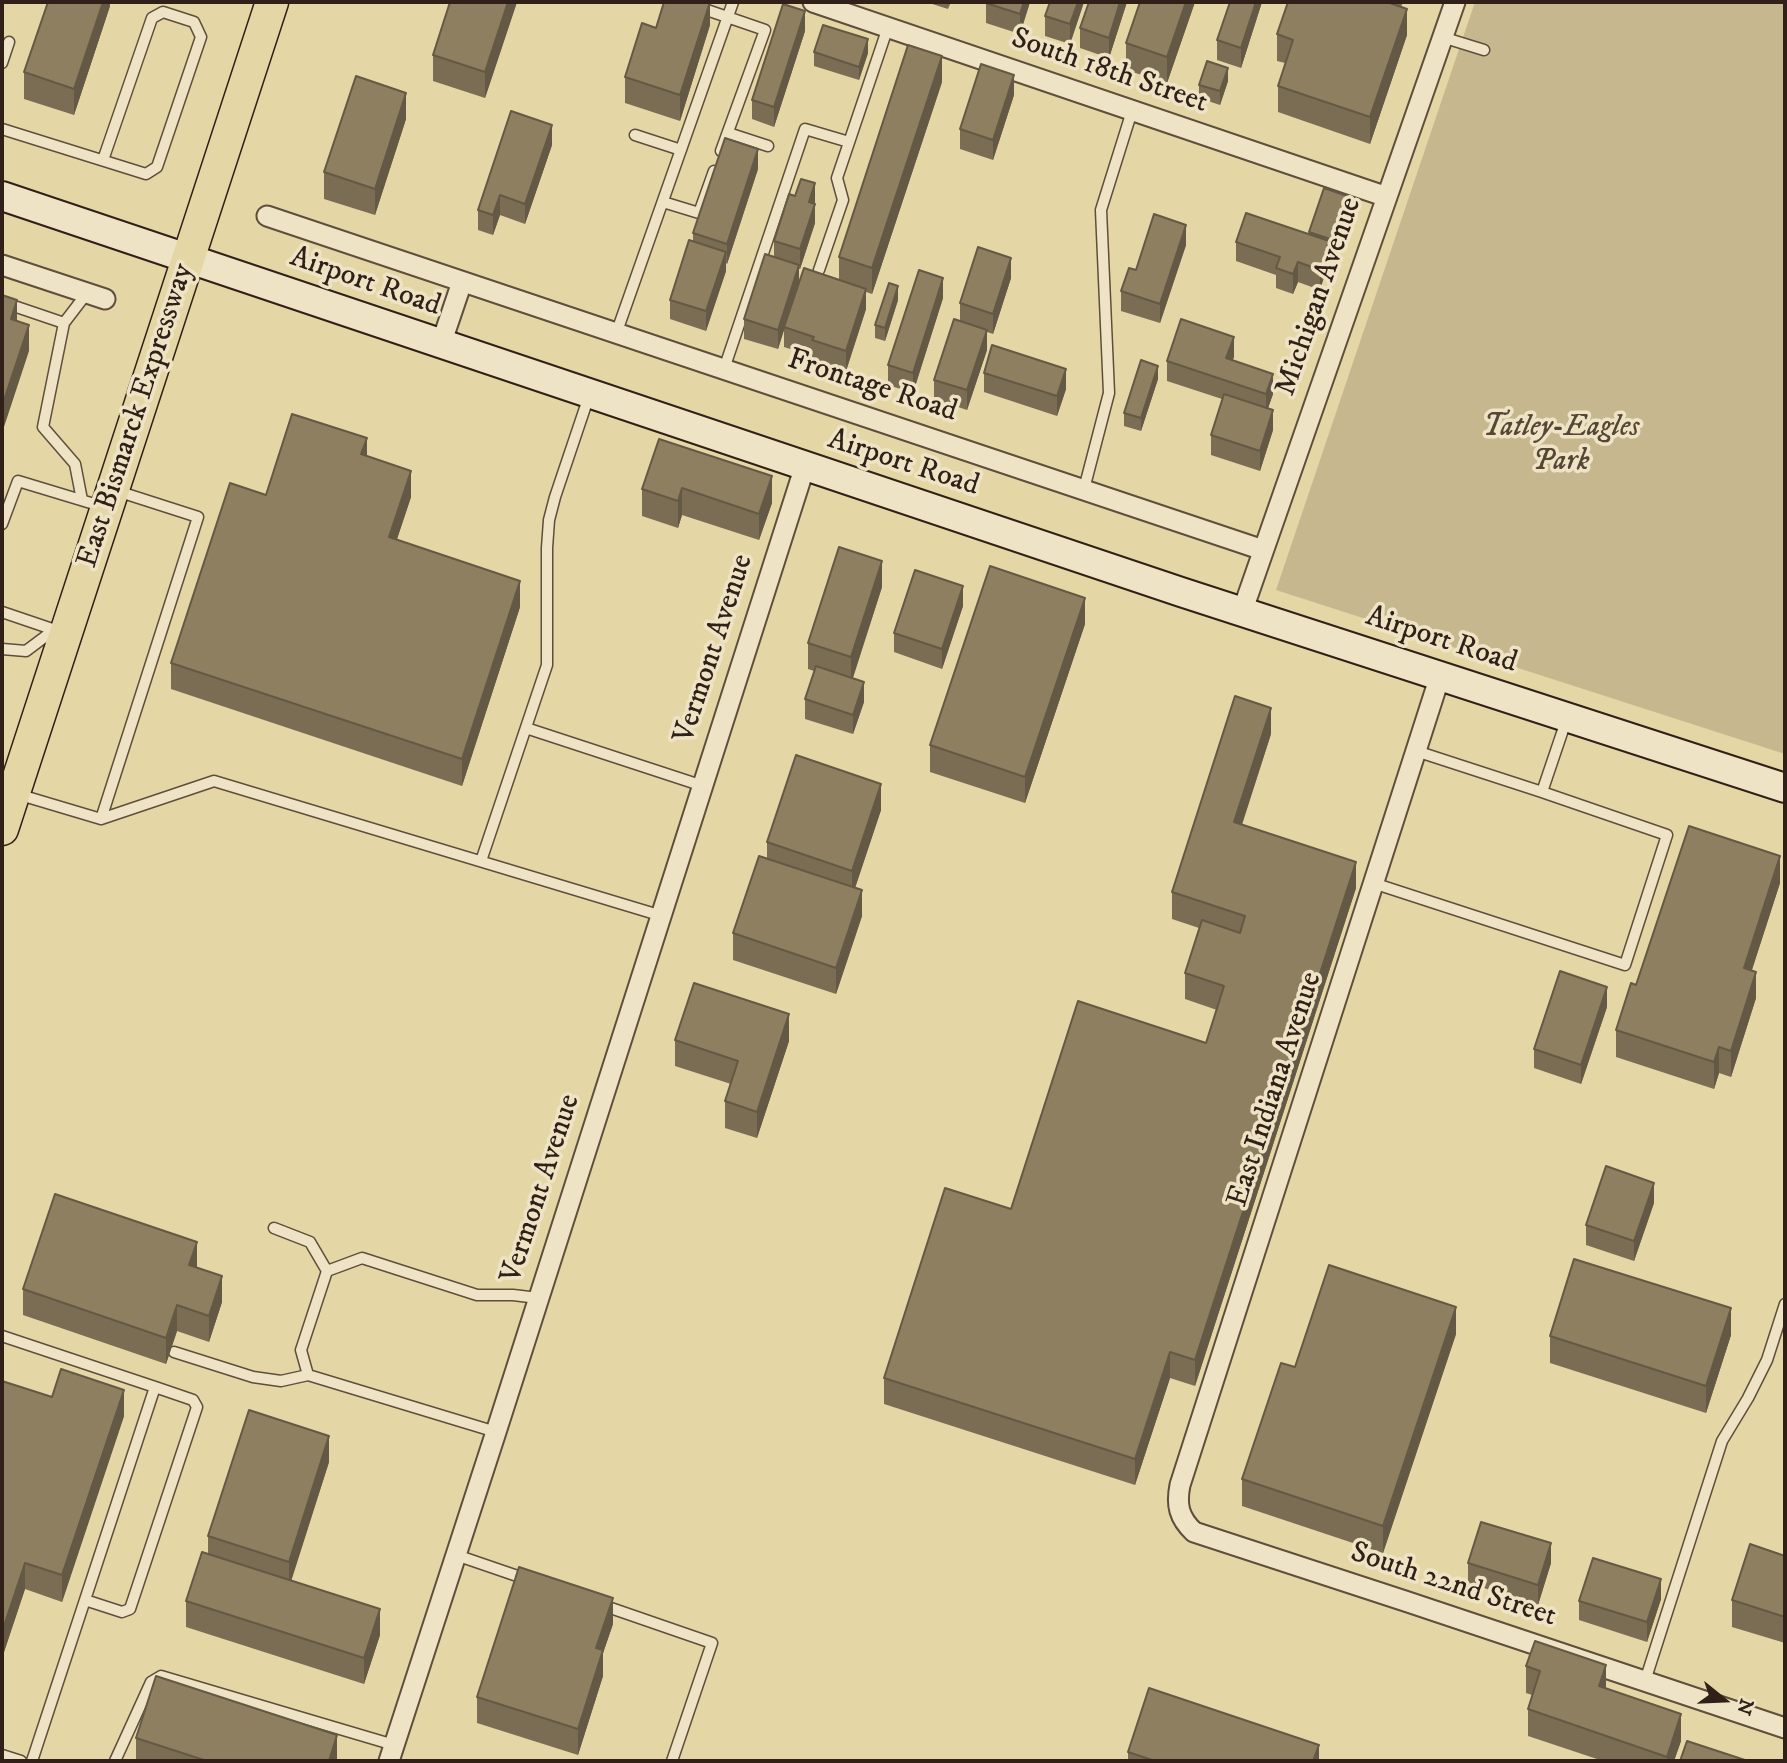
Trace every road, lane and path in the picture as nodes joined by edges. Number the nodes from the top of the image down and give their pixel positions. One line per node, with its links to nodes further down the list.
1 (272, 2): 24 (main road, East Bismarck Expressway)
2 (733, 2): 6 (lane)
3 (813, 2): 7 (street, South 18th Street)
4 (1454, 2): 8 (street, Michigan Avenue)
5 (687, 4): 6 (lane)
6 (728, 18): 14 (lane); 18 (lane)
7 (888, 27): 12 (street, South 18th Street); 16 (lane)
8 (1442, 37): 10 (lane); 21 (street, Michigan Avenue)
9 (9, 42): 11 (lane)
10 (1485, 50)
11 (2, 64)
12 (1132, 111): 21 (street, South 18th Street); 36 (lane)
13 (2, 129): 19 (lane)
14 (728, 133): 17 (lane); 22 (lane)
15 (635, 135): 18 (lane)
16 (849, 142): 26 (lane); 33 (lane)
17 (768, 146)
18 (681, 150): 22 (lane)
19 (103, 160): 19 (lane)
20 (2, 196): 24 (main road, Airport Road)
21 (1387, 197): 39 (street, Michigan Avenue)
22 (663, 202): 31 (lane)
23 (267, 216): 27 (street, Frontage Road)
24 (188, 259): 32 (main road, Airport Road); 37 (main road, East Bismarck Expressway)
25 (2, 265): 28 (street)
26 (820, 270)
27 (462, 282): 31 (street, Frontage Road); 32 (street)
28 (96, 296): 30 (lane)
29 (2, 302): 30 (lane)
30 (64, 323): 37 (lane)
31 (616, 334): 33 (street, Frontage Road)
32 (441, 344): 34 (main road, Airport Road)
33 (724, 369): 36 (street, Frontage Road)
34 (590, 394): 35 (main road, Airport Road); 46 (lane)
35 (805, 466): 41 (main road, Airport Road); 48 (street, Vermont Avenue)
36 (1084, 489): 39 (street, Frontage Road)
37 (100, 499): 38 (lane); 42 (main road, East Bismarck Expressway); 52 (lane)
38 (2, 524)
39 (1263, 550): 41 (street, Michigan Avenue)
40 (2, 612): 42 (lane)
41 (1242, 612): 44 (main road, Airport Road)
42 (59, 632): 43 (lane); 50 (main road, East Bismarck Expressway)
43 (2, 649)
44 (1440, 676): 45 (main road, Airport Road); 47 (street, East Indiana Avenue)
45 (1567, 717): 49 (main road, Airport Road); 51 (lane)
46 (526, 728): 48 (lane); 54 (lane)
47 (1416, 751): 51 (lane); 55 (street, East Indiana Avenue)
48 (703, 786): 56 (street, Vermont Avenue)
49 (1785, 788)
50 (8, 792): 52 (lane); 53 (main road, East Bismarck Expressway)
51 (1542, 792): 55 (lane)
52 (101, 819): 54 (lane)
53 (2, 830)
54 (481, 861): 56 (lane)
55 (1373, 883): 66 (street, East Indiana Avenue)
56 (662, 916): 59 (street, Vermont Avenue)
57 (274, 1228): 58 (lane)
58 (327, 1271): 59 (lane); 63 (lane)
59 (538, 1298): 65 (street, Vermont Avenue)
60 (1785, 1304): 71 (lane)
61 (2, 1336): 64 (lane)
62 (174, 1352): 63 (lane)
63 (308, 1375): 65 (lane)
64 (155, 1387): 69 (lane); 69 (lane)
65 (496, 1432): 67 (street, Vermont Avenue)
66 (1184, 1523): 71 (street, South 22nd Street)
67 (456, 1555): 68 (lane); 73 (street, Vermont Avenue)
68 (533, 1581)
69 (85, 1600): 76 (lane)
70 (597, 1603): 78 (lane)
71 (1644, 1681): 72 (street, South 22nd Street)
72 (1785, 1728)
73 (391, 1753): 77 (lane)
74 (2, 1755): 75 (lane)
75 (21, 1761)
76 (32, 1761)
77 (115, 1761)
78 (672, 1761)

